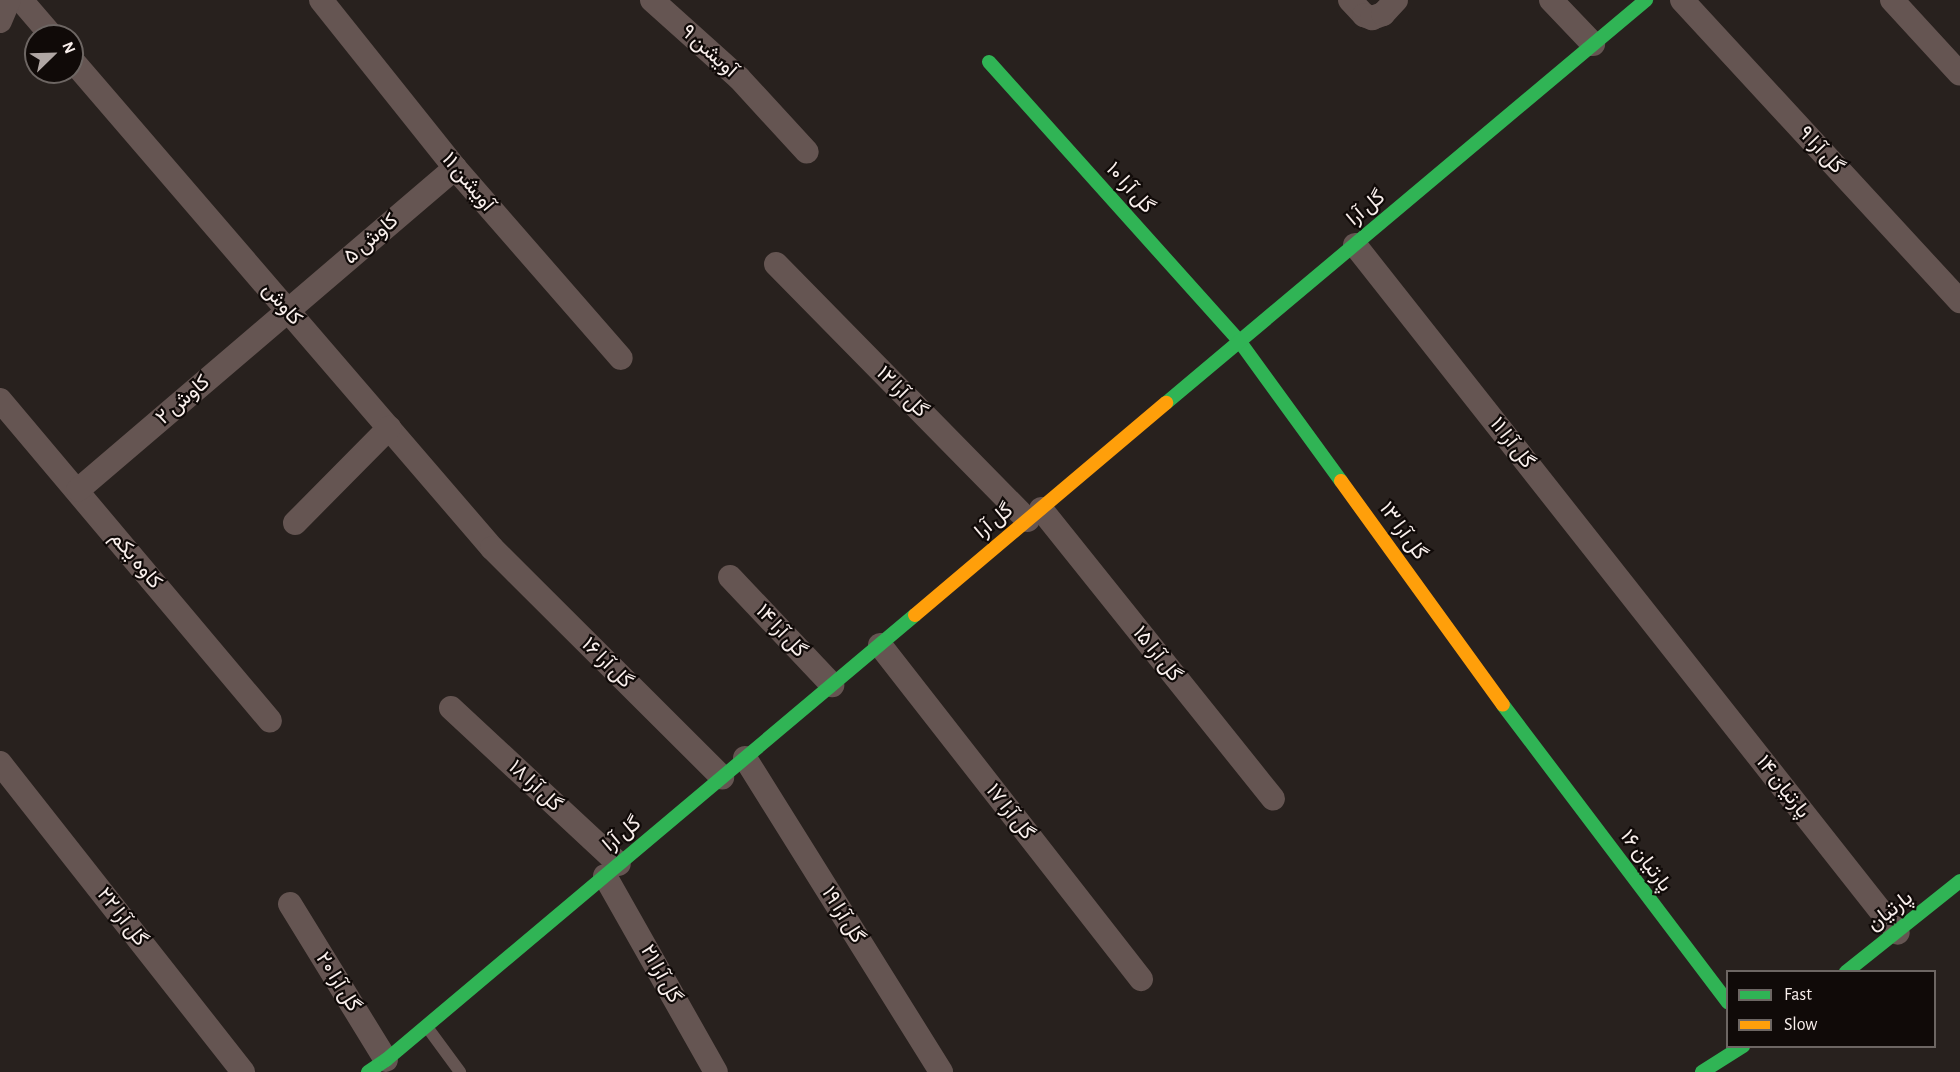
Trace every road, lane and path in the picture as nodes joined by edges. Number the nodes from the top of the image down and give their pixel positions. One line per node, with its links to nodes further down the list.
1 (9, 0): 11 (street)
2 (21, 0): 12 (street)
3 (321, 0): 18 (street, آویشن ۱۱)
4 (652, 0): 17 (street, ۹ آویشن)
5 (1350, 0): 6 (street)
6 (1396, 0)
7 (1551, 0): 13 (street)
8 (1646, 0): 13 (street, گل آرا)
9 (1682, 0): 21 (street, ۹ گل آرا)
10 (1892, 0): 16 (street)
11 (0, 21)
12 (42, 24)
13 (1593, 44): 19 (street, گل آرا)
14 (989, 62): 23 (street, ۱۰ گل آرا)
15 (84, 74): 22 (street, کاوش)
16 (1960, 74)
17 (807, 152)
18 (455, 168): 22 (street, ۵ کاوش); 24 (street, آویشن ۱۱)
19 (1355, 244): 23 (street, گل آرا); 32 (street, ۱۱ گل آرا)
20 (776, 264): 28 (street, ۱۲ گل آرا)
21 (1960, 301)
22 (288, 311): 26 (street, کاوش); 27 (street, ۲ کاوش)
23 (1240, 342): 28 (street, گل آرا); 37 (street, ۱۳ گل آرا)
24 (621, 358)
25 (0, 400): 27 (street, کاوه یکم)
26 (389, 429): 29 (street); 30 (street, کاوش)
27 (78, 490): 36 (street, کاوه یکم)
28 (1035, 514): 33 (street, گل آرا); 41 (street, ۱۵ گل آرا)
29 (295, 523)
30 (492, 548): 40 (street, ۱۶ گل آرا)
31 (730, 577): 34 (street, ۱۴ گل آرا)
32 (1669, 641): 45 (street, پارتیان ۱۴)
33 (880, 645): 34 (street, گل آرا); 47 (street, ۱۷ گل آرا)
34 (832, 685): 38 (street, گل آرا)
35 (451, 708): 42 (street, ۱۸ گل آرا)
36 (270, 721)
37 (1532, 745): 48 (street, پارتیان ۱۶)
38 (745, 758): 40 (street, گل آرا); 55 (street, ۱۹ گل آرا)
39 (0, 763): 52 (street, ۲۲ گل آرا)
40 (722, 777): 42 (street, گل آرا)
41 (1273, 799)
42 (612, 870): 49 (street, گل آرا); 54 (street, ۲۱ گل آرا)
43 (1960, 881): 45 (street, پارتیان)
44 (290, 904): 51 (street, ۲۰ گل آرا)
45 (1898, 933): 46 (street, پارتیان)
46 (1849, 970)
47 (1141, 979)
48 (1726, 999)
49 (426, 1026): 51 (street, گل آرا); 53 (lane)
50 (1741, 1048): 56 (street)
51 (377, 1066)
52 (243, 1072)
53 (459, 1072)
54 (716, 1072)
55 (941, 1072)
56 (1702, 1072)

